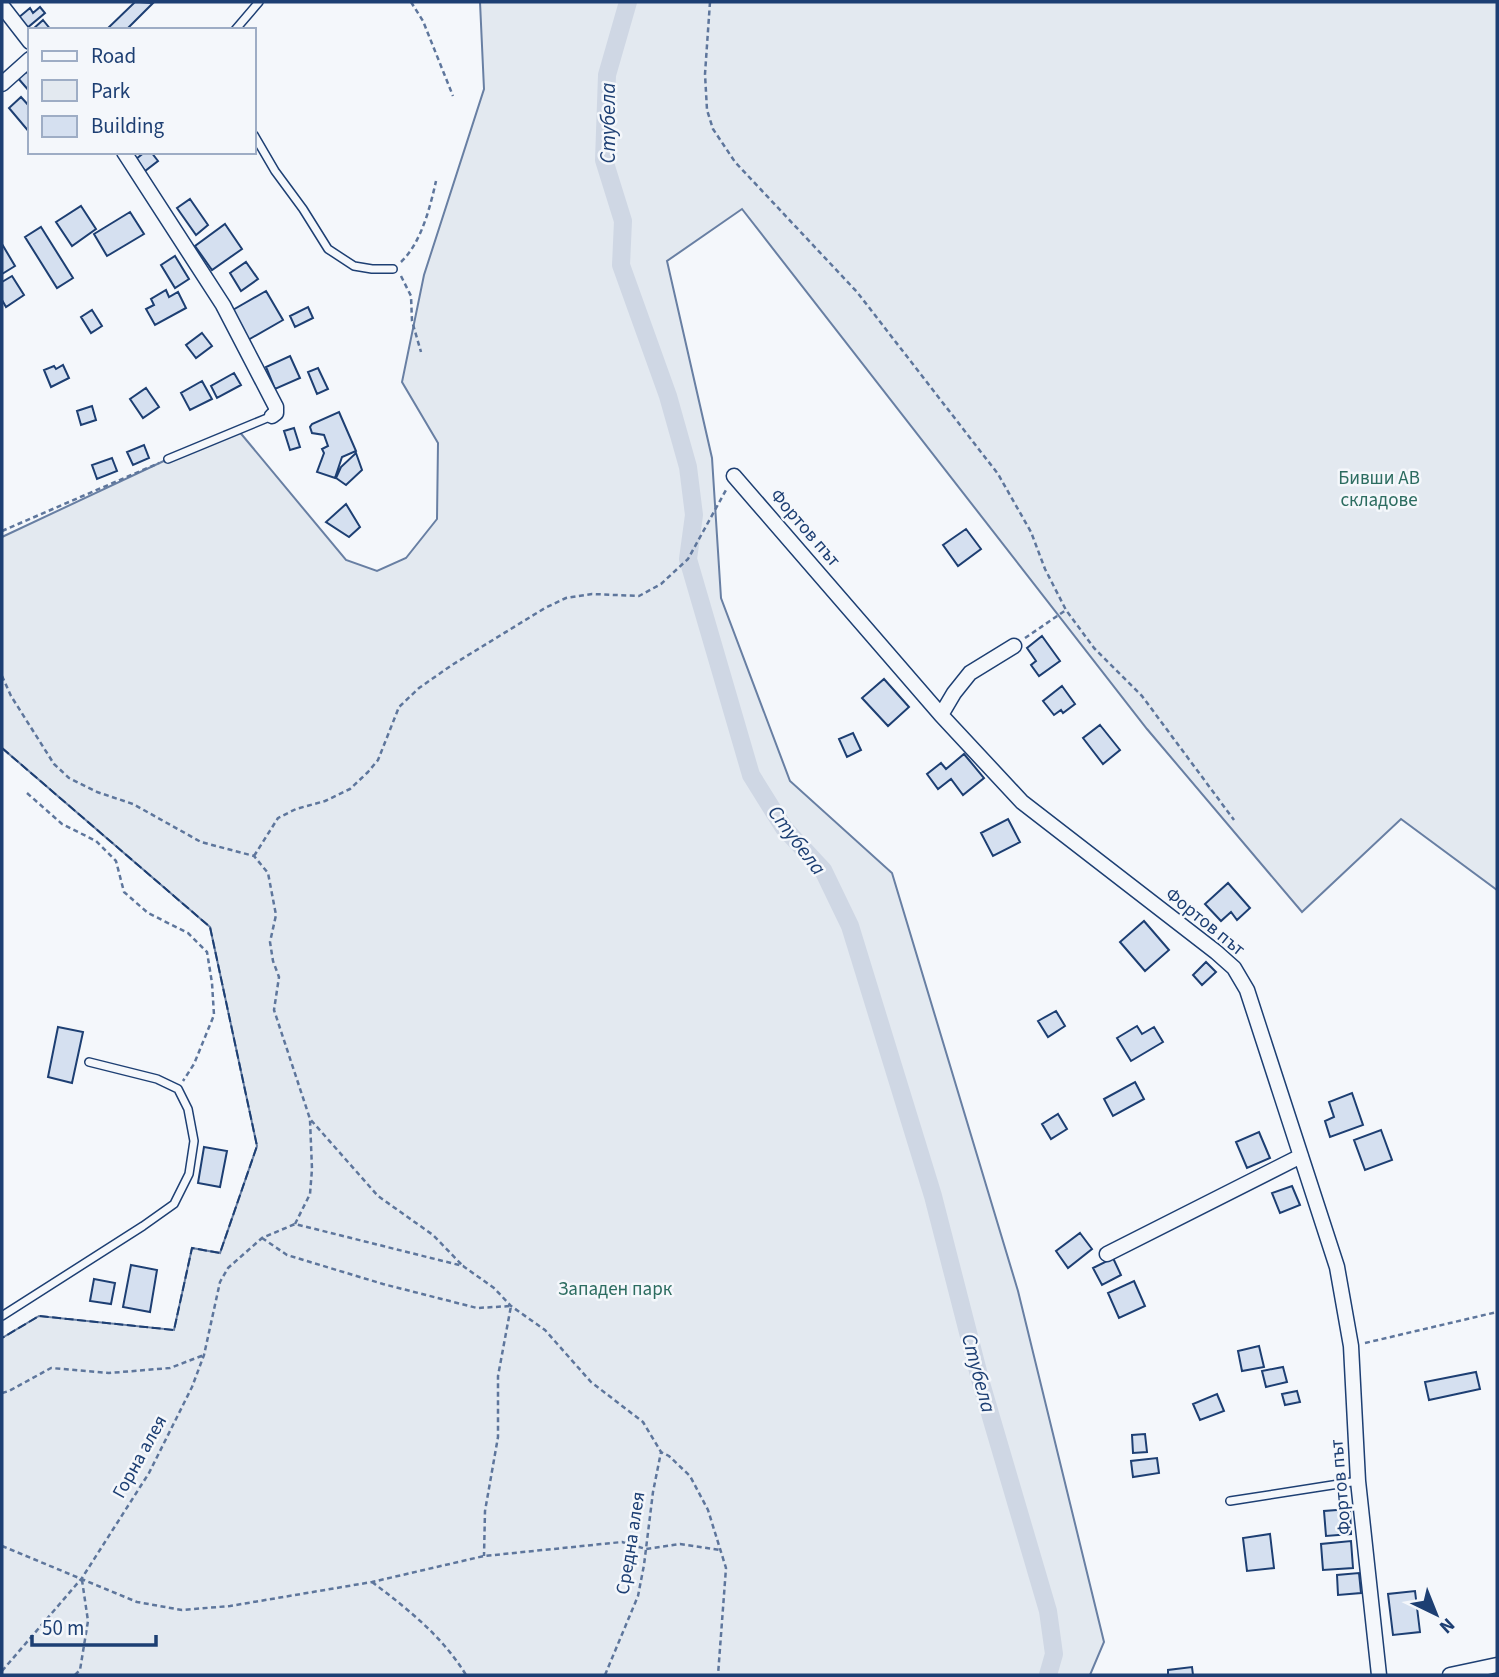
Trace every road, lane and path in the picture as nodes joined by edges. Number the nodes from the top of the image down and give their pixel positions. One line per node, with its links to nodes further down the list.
1 (259, 2): 5 (lane)
2 (411, 2): 9 (path)
3 (710, 2): 19 (path)
4 (2, 6): 6 (street)
5 (237, 28)
6 (28, 39)
7 (28, 61): 8 (street)
8 (2, 84)
9 (453, 96)
10 (256, 139): 13 (lane)
11 (125, 154): 15 (street)
12 (436, 181): 13 (path)
13 (393, 269): 14 (path)
14 (421, 352)
15 (272, 416): 16 (lane)
16 (168, 459): 18 (path)
17 (734, 476): 22 (street, Фортов път); 25 (path)
18 (2, 531)
19 (1066, 610): 20 (path); 24 (path)
20 (1014, 646): 22 (street)
21 (2, 676): 25 (path)
22 (941, 715): 29 (street, Фортов път)
23 (27, 793): 27 (path)
24 (1234, 820)
25 (254, 856): 28 (path)
26 (89, 1062): 27 (lane)
27 (177, 1089): 36 (lane)
28 (310, 1119): 30 (path); 33 (path)
29 (1301, 1156): 32 (street); 37 (street, Фортов път)
30 (295, 1224): 31 (path, Горна алея); 33 (path)
31 (262, 1238): 34 (path); 38 (path, Горна алея)
32 (1107, 1254)
33 (463, 1266): 34 (path)
34 (511, 1306): 40 (path); 46 (path)
35 (1497, 1312): 37 (path)
36 (2, 1316)
37 (1352, 1346): 41 (street, Фортов път)
38 (204, 1355): 39 (path); 47 (path, Горна алея)
39 (2, 1392)
40 (662, 1452): 44 (path, Средна алея); 45 (path)
41 (1358, 1481): 42 (lane); 55 (street, Фортов път)
42 (1230, 1501)
43 (2, 1546): 47 (path)
44 (646, 1549): 45 (path); 46 (path); 53 (path, Средна алея)
45 (720, 1549): 54 (path)
46 (484, 1556): 48 (path)
47 (82, 1578): 48 (path); 50 (path, Горна алея); 51 (path)
48 (372, 1582): 52 (path)
49 (1497, 1665): 56 (street)
50 (2, 1671)
51 (75, 1675)
52 (466, 1675)
53 (605, 1675)
54 (718, 1675)
55 (1379, 1675)
56 (1450, 1675)

